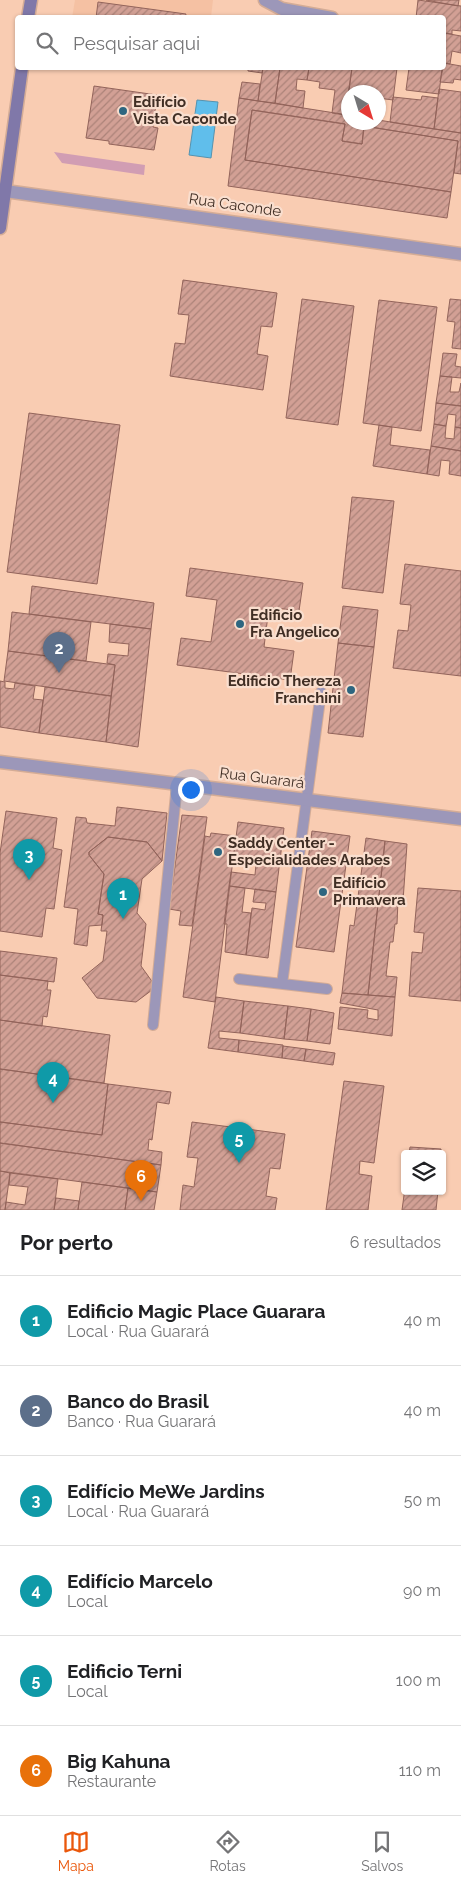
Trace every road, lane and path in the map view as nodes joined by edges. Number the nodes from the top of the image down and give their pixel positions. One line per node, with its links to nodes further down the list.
1 (31, 0): 3 (main road)
2 (265, 0): 4 (street)
3 (28, 15)
4 (315, 15)
5 (22, 70): 6 (main road)
6 (2, 190): 7 (main road); 8 (street, Rua Caconde)
7 (0, 228)
8 (461, 254)
9 (321, 692): 12 (lane)
10 (0, 762): 11 (street, Rua Guarará)
11 (177, 784): 12 (street, Rua Guarará); 17 (lane)
12 (305, 799): 13 (street, Rua Guarará); 15 (lane)
13 (461, 819)
14 (239, 979): 15 (lane)
15 (282, 984): 16 (lane)
16 (327, 990)
17 (153, 1025)

